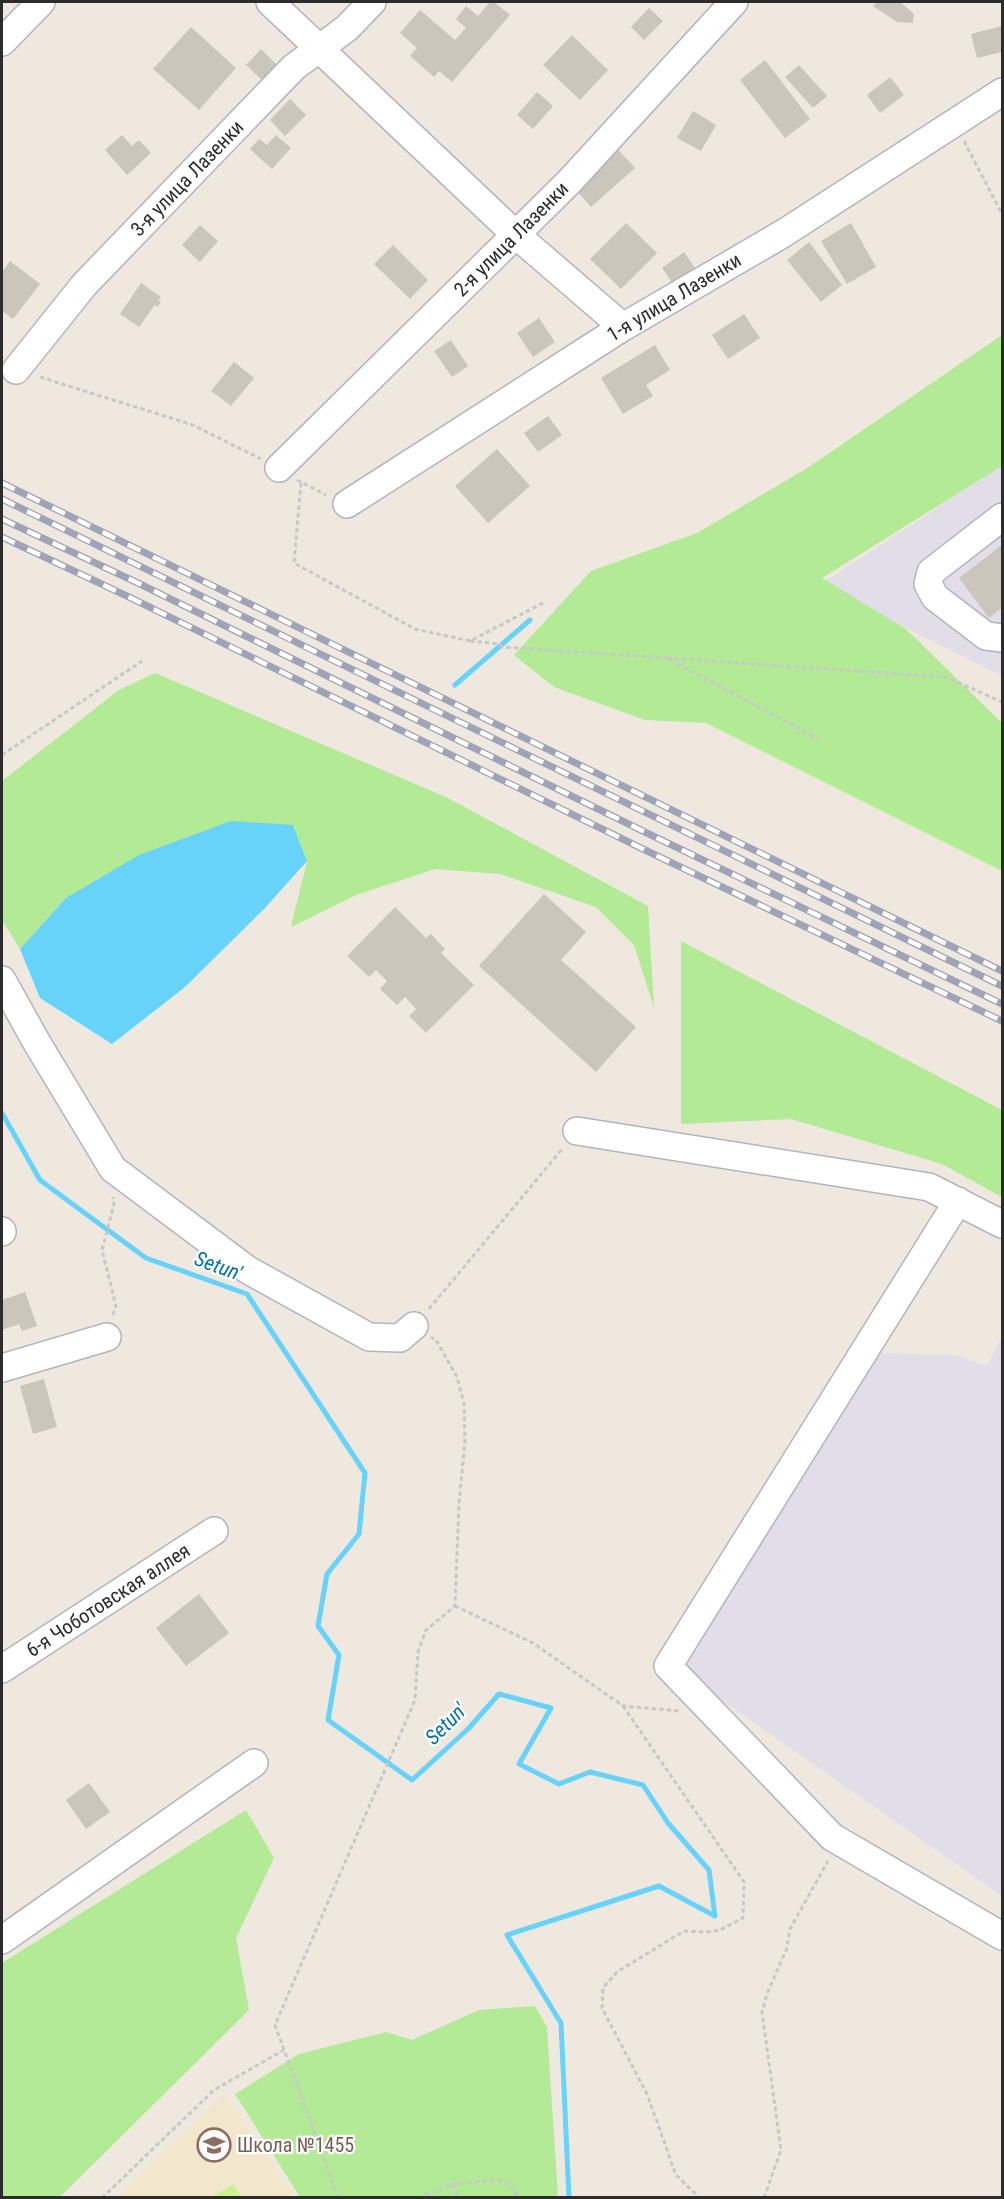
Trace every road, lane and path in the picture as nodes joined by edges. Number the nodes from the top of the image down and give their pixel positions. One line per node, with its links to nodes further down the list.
1 (41, 2): 5 (street)
2 (270, 2): 6 (street)
3 (372, 2): 6 (street, 3-я улица Лазенки)
4 (735, 2): 10 (street, 2-я улица Лазенки)
5 (2, 42)
6 (322, 48): 10 (street); 12 (street, 3-я улица Лазенки)
7 (1002, 92): 11 (street, 1-я улица Лазенки)
8 (963, 139): 9 (path)
9 (1002, 214)
10 (515, 234): 11 (street); 13 (street, 2-я улица Лазенки)
11 (623, 327): 14 (street, 1-я улица Лазенки)
12 (16, 370): 13 (path)
13 (290, 476): 14 (path); 18 (path)
14 (347, 504)
15 (1002, 517): 17 (street)
16 (543, 603): 18 (path)
17 (1002, 638)
18 (470, 641): 19 (path)
19 (666, 658): 21 (path); 22 (path)
20 (142, 661): 23 (path)
21 (1002, 702)
22 (817, 738)
23 (2, 755)
24 (2, 980): 29 (street)
25 (578, 1131): 26 (street); 29 (path)
26 (958, 1202): 28 (street); 38 (street)
27 (114, 1204): 30 (path)
28 (1002, 1224)
29 (414, 1326): 33 (path)
30 (107, 1337): 31 (street)
31 (2, 1368)
32 (214, 1531): 34 (street, 6-я Чоботовская аллея)
33 (455, 1606): 35 (path); 41 (path)
34 (2, 1669)
35 (623, 1706): 36 (path); 48 (path)
36 (680, 1711)
37 (254, 1763): 40 (street)
38 (839, 1841): 39 (street); 49 (path)
39 (1002, 1936)
40 (2, 1940)
41 (284, 2050): 43 (path); 44 (path)
42 (452, 2184): 45 (path); 46 (path); 47 (path)
43 (102, 2198)
44 (338, 2198)
45 (418, 2198)
46 (459, 2198)
47 (519, 2198)
48 (700, 2198)
49 (764, 2198)

